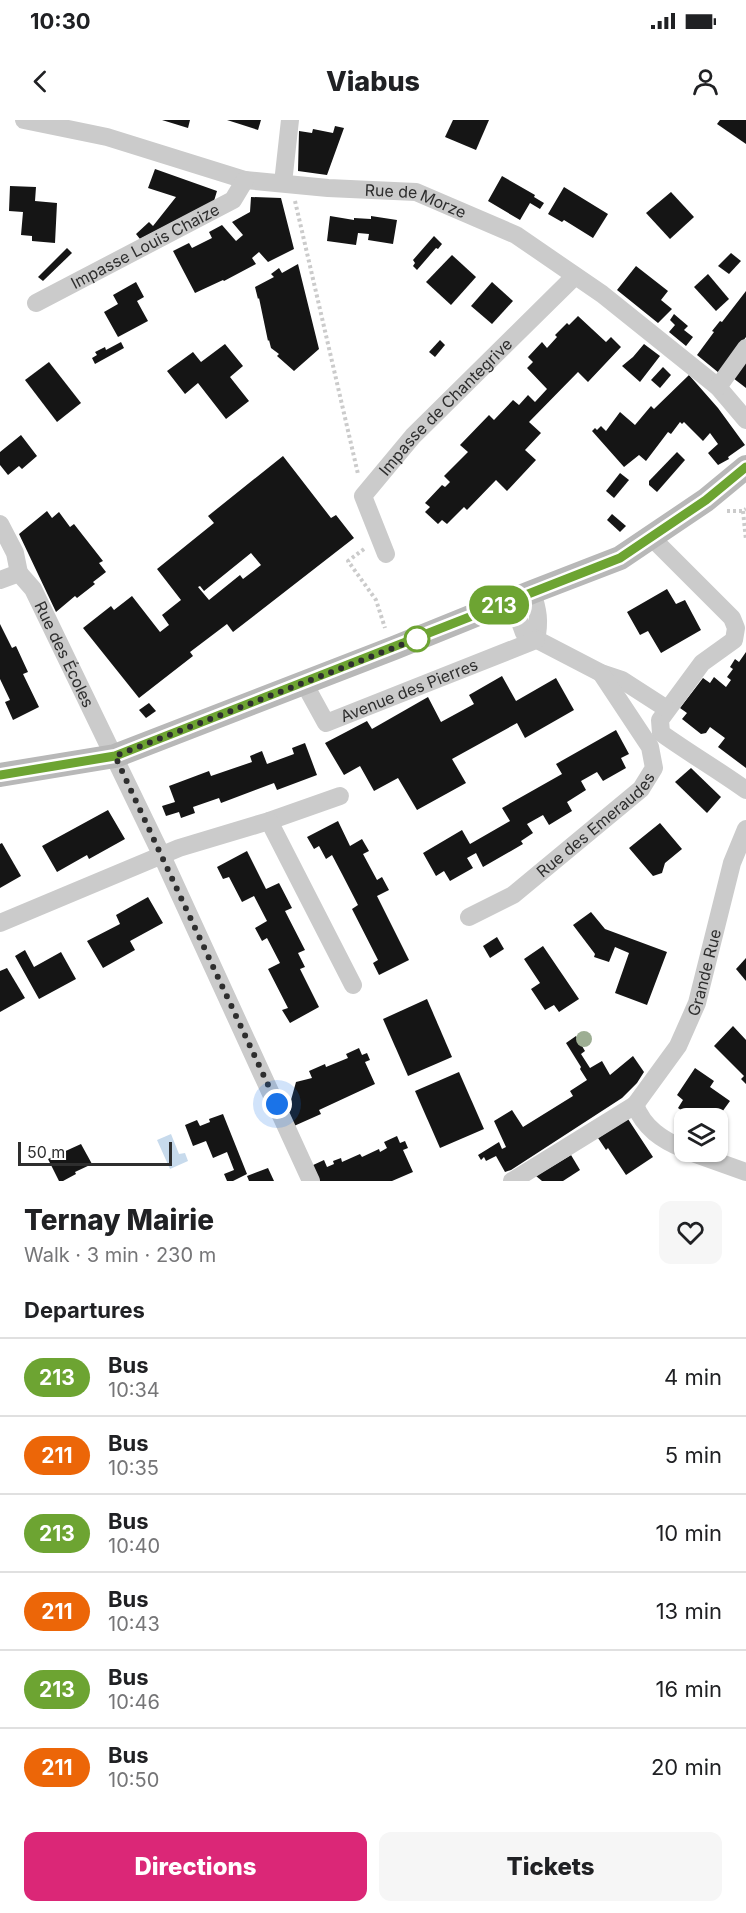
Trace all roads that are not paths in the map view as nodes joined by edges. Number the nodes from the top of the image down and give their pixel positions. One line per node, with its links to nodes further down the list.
1 (24, 120): 3 (street, Rue de Morze)
2 (290, 120): 5 (street)
3 (81, 126): 4 (street, Rue de Morze)
4 (245, 180): 5 (street, Rue de Morze); 7 (street, Impasse Louis Chaize)
5 (283, 183): 6 (street, Rue de Morze)
6 (575, 276): 9 (street, Rue de Morze); 14 (street, Impasse de Chantegrive)
7 (36, 303)
8 (746, 348): 9 (street)
9 (718, 387): 10 (street, Rue de Morze)
10 (746, 420)
11 (746, 467): 13 (street)
12 (0, 524): 15 (street)
13 (652, 538): 17 (street); 21 (street)
14 (382, 546)
15 (19, 573): 16 (street); 22 (street, Rue des Écoles)
16 (0, 580)
17 (522, 596): 18 (street); 20 (street)
18 (536, 640): 19 (street); 20 (street, Avenue des Pierres)
19 (601, 673): 21 (street); 29 (street, Rue des Emeraudes)
20 (304, 683): 22 (street)
21 (667, 709): 24 (street)
22 (115, 756): 23 (street); 28 (street, Rue des Écoles)
23 (0, 775)
24 (746, 790)
25 (340, 796): 26 (street)
26 (269, 821): 28 (street); 31 (street)
27 (746, 829): 32 (street, Grande Rue)
28 (162, 856): 30 (street); 36 (street, Rue des Écoles)
29 (469, 917)
30 (0, 923)
31 (353, 985)
32 (635, 1105): 33 (street); 37 (street)
33 (674, 1145)
34 (718, 1162): 35 (street)
35 (746, 1172)
36 (311, 1181)
37 (512, 1181)

